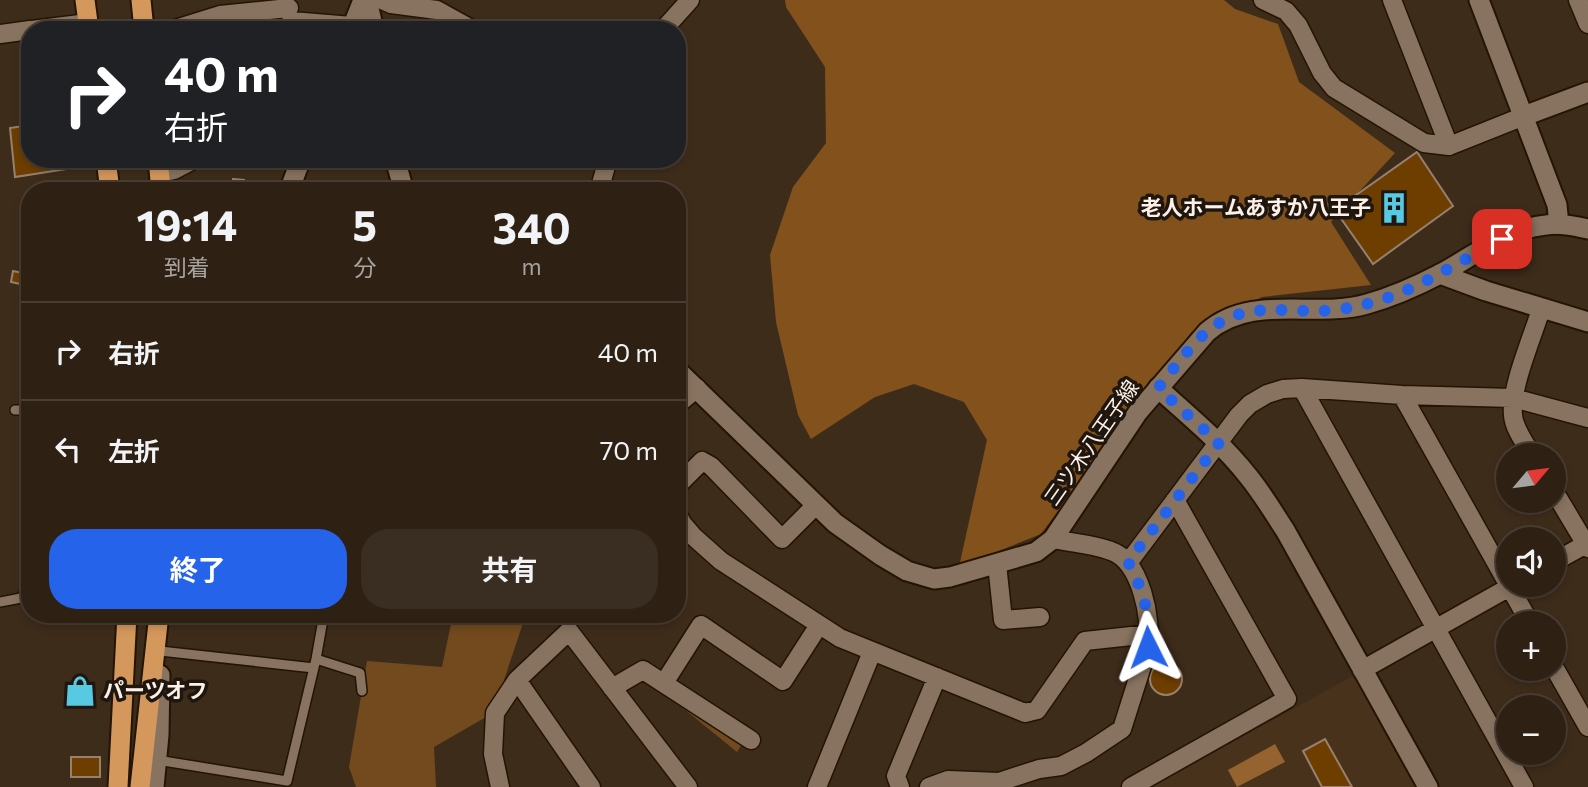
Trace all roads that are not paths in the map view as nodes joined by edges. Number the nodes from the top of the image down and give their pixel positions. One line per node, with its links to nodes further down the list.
1 (85, 0): 11 (highway)
2 (141, 0): 12 (highway)
3 (365, 0): 15 (main road); 16 (main road)
4 (382, 0): 17 (street)
5 (690, 0): 18 (street)
6 (1263, 0): 24 (street)
7 (1392, 0): 24 (street)
8 (1479, 0): 23 (main road)
9 (1578, 0): 19 (street)
10 (290, 15): 13 (street); 14 (street)
11 (88, 21)
12 (143, 21)
13 (200, 21)
14 (318, 21)
15 (354, 21)
16 (371, 21)
17 (457, 21)
18 (671, 21)
19 (1588, 24)
20 (21, 31): 21 (street)
21 (0, 34)
22 (1588, 92): 23 (main road)
23 (1524, 116): 24 (street); 27 (main road)
24 (1449, 146)
25 (178, 168): 26 (street)
26 (160, 174)
27 (1556, 224): 28 (main road, 三ツ木八王子線); 29 (main road, 三ツ木八王子線)
28 (1588, 229)
29 (1440, 274): 30 (main road); 34 (main road, 三ツ木八王子線)
30 (1541, 309): 31 (main road); 38 (street)
31 (1588, 322)
32 (686, 379): 33 (main road, 三ツ木八王子線)
33 (696, 388): 37 (street); 46 (main road, 三ツ木八王子線)
34 (1158, 388): 42 (main road); 49 (main road, 三ツ木八王子線)
35 (1302, 388): 36 (street); 42 (street); 64 (street)
36 (1402, 395): 38 (street); 52 (street)
37 (686, 397)
38 (1513, 398): 41 (street); 43 (street)
39 (15, 410): 40 (lane)
40 (21, 410)
41 (1588, 418)
42 (1219, 443): 45 (street); 69 (main road)
43 (1525, 443)
44 (686, 477): 46 (street)
45 (1175, 500): 53 (street); 88 (street)
46 (816, 505): 54 (main road, 三ツ木八王子線)
47 (1566, 511): 50 (street)
48 (686, 527): 63 (street)
49 (1053, 539): 53 (street); 54 (main road, 三ツ木八王子線)
50 (1587, 546): 51 (street)
51 (1566, 556)
52 (1496, 558)
53 (1128, 562): 65 (street)
54 (997, 564): 58 (street)
55 (1496, 595): 64 (street)
56 (21, 598): 57 (lane)
57 (0, 602)
58 (1040, 617)
59 (127, 623): 79 (highway)
60 (159, 623): 80 (highway)
61 (160, 623): 66 (main road)
62 (322, 623): 68 (lane)
63 (819, 625): 67 (street); 73 (street)
64 (1436, 629): 69 (street); 90 (street)
65 (1150, 634): 70 (street); 87 (street)
66 (160, 651): 68 (lane); 78 (main road)
67 (872, 652): 70 (street); 85 (street)
68 (315, 663): 75 (lane); 78 (lane)
69 (1362, 670): 89 (main road)
70 (937, 677): 86 (street)
71 (517, 680): 74 (street); 82 (street); 83 (street)
72 (1562, 681): 76 (street)
73 (664, 683): 74 (street); 77 (street)
74 (612, 688): 84 (street)
75 (362, 691)
76 (1588, 727)
77 (751, 740)
78 (157, 760): 81 (main road)
79 (118, 787)
80 (140, 787)
81 (154, 787)
82 (500, 787)
83 (591, 787)
84 (688, 787)
85 (817, 787)
86 (900, 787)
87 (929, 787)
88 (1131, 787)
89 (1428, 787)
90 (1524, 787)

